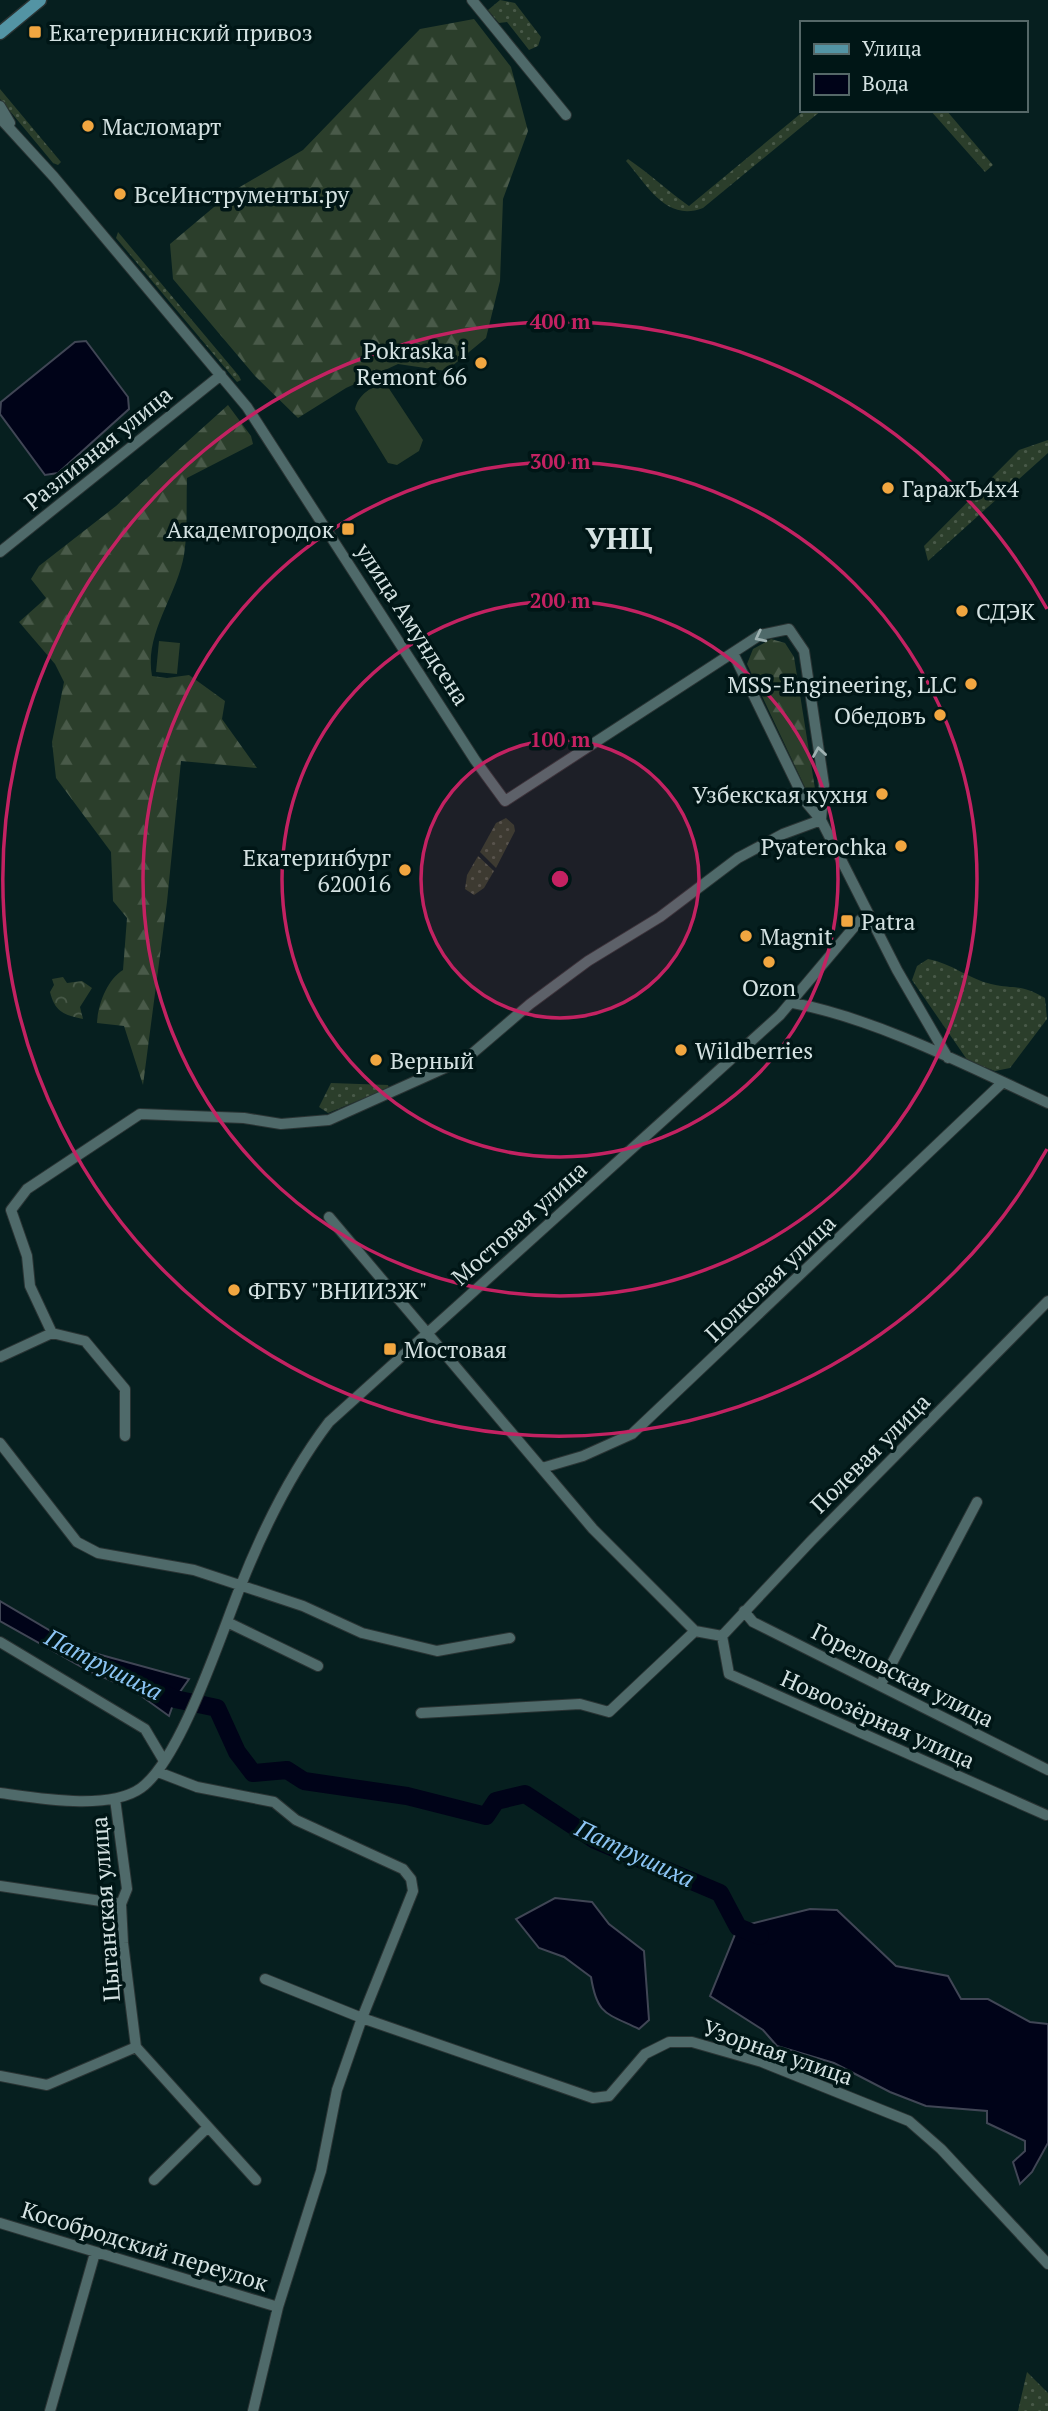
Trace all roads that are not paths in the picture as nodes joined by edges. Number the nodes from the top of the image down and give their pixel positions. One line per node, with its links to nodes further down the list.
1 (40, 0): 3 (main road)
2 (472, 0): 5 (street)
3 (0, 33)
4 (0, 106): 8 (street)
5 (566, 115)
6 (0, 118): 8 (street)
7 (0, 127): 8 (street)
8 (18, 137): 9 (street, улица Амундсена)
9 (221, 375): 10 (street, Разливная улица); 11 (street, улица Амундсена)
10 (0, 552)
11 (733, 653): 12 (street); 12 (street, улица Амундсена, one-way to 11)
12 (821, 820): 13 (street); 20 (street)
13 (869, 916): 14 (street, Мостовая улица); 15 (street)
14 (793, 1003): 15 (street); 21 (street, Мостовая улица)
15 (948, 1058): 16 (street)
16 (1003, 1082): 17 (street); 25 (street, Полковая улица)
17 (1048, 1103)
18 (329, 1217): 21 (street)
19 (1048, 1301): 28 (street, Полевая улица)
20 (52, 1333): 22 (street); 23 (street)
21 (426, 1333): 25 (street); 27 (street, Мостовая улица)
22 (0, 1357)
23 (125, 1436)
24 (0, 1443): 27 (street)
25 (541, 1468): 30 (street)
26 (977, 1502): 35 (street)
27 (241, 1584): 29 (street, Мостовая улица); 32 (street)
28 (744, 1611): 31 (street, Полевая улица); 35 (street, Гореловская улица)
29 (227, 1622): 34 (street); 37 (street, Мостовая улица)
30 (695, 1631): 31 (street); 36 (street)
31 (723, 1636): 42 (street, Новоозёрная улица)
32 (510, 1638)
33 (0, 1642): 37 (street)
34 (318, 1665)
35 (881, 1684): 38 (street, Гореловская улица)
36 (421, 1713)
37 (164, 1761): 39 (street, Мостовая улица)
38 (1048, 1770)
39 (158, 1772): 41 (street); 46 (street)
40 (0, 1793): 41 (street)
41 (115, 1799): 44 (street, Цыганская улица)
42 (1046, 1815)
43 (0, 1886): 44 (street)
44 (121, 1904): 47 (street, Цыганская улица)
45 (265, 1979): 46 (street, Узорная улица)
46 (362, 2018): 54 (street, Узорная улица); 55 (street)
47 (136, 2047): 48 (street); 49 (street)
48 (0, 2076)
49 (207, 2129): 50 (street); 51 (street)
50 (154, 2180)
51 (256, 2180)
52 (0, 2223): 53 (street, Кособродский переулок)
53 (94, 2253): 55 (street, Кособродский переулок); 56 (street)
54 (1048, 2264)
55 (278, 2307): 57 (street)
56 (50, 2411)
57 (253, 2411)

